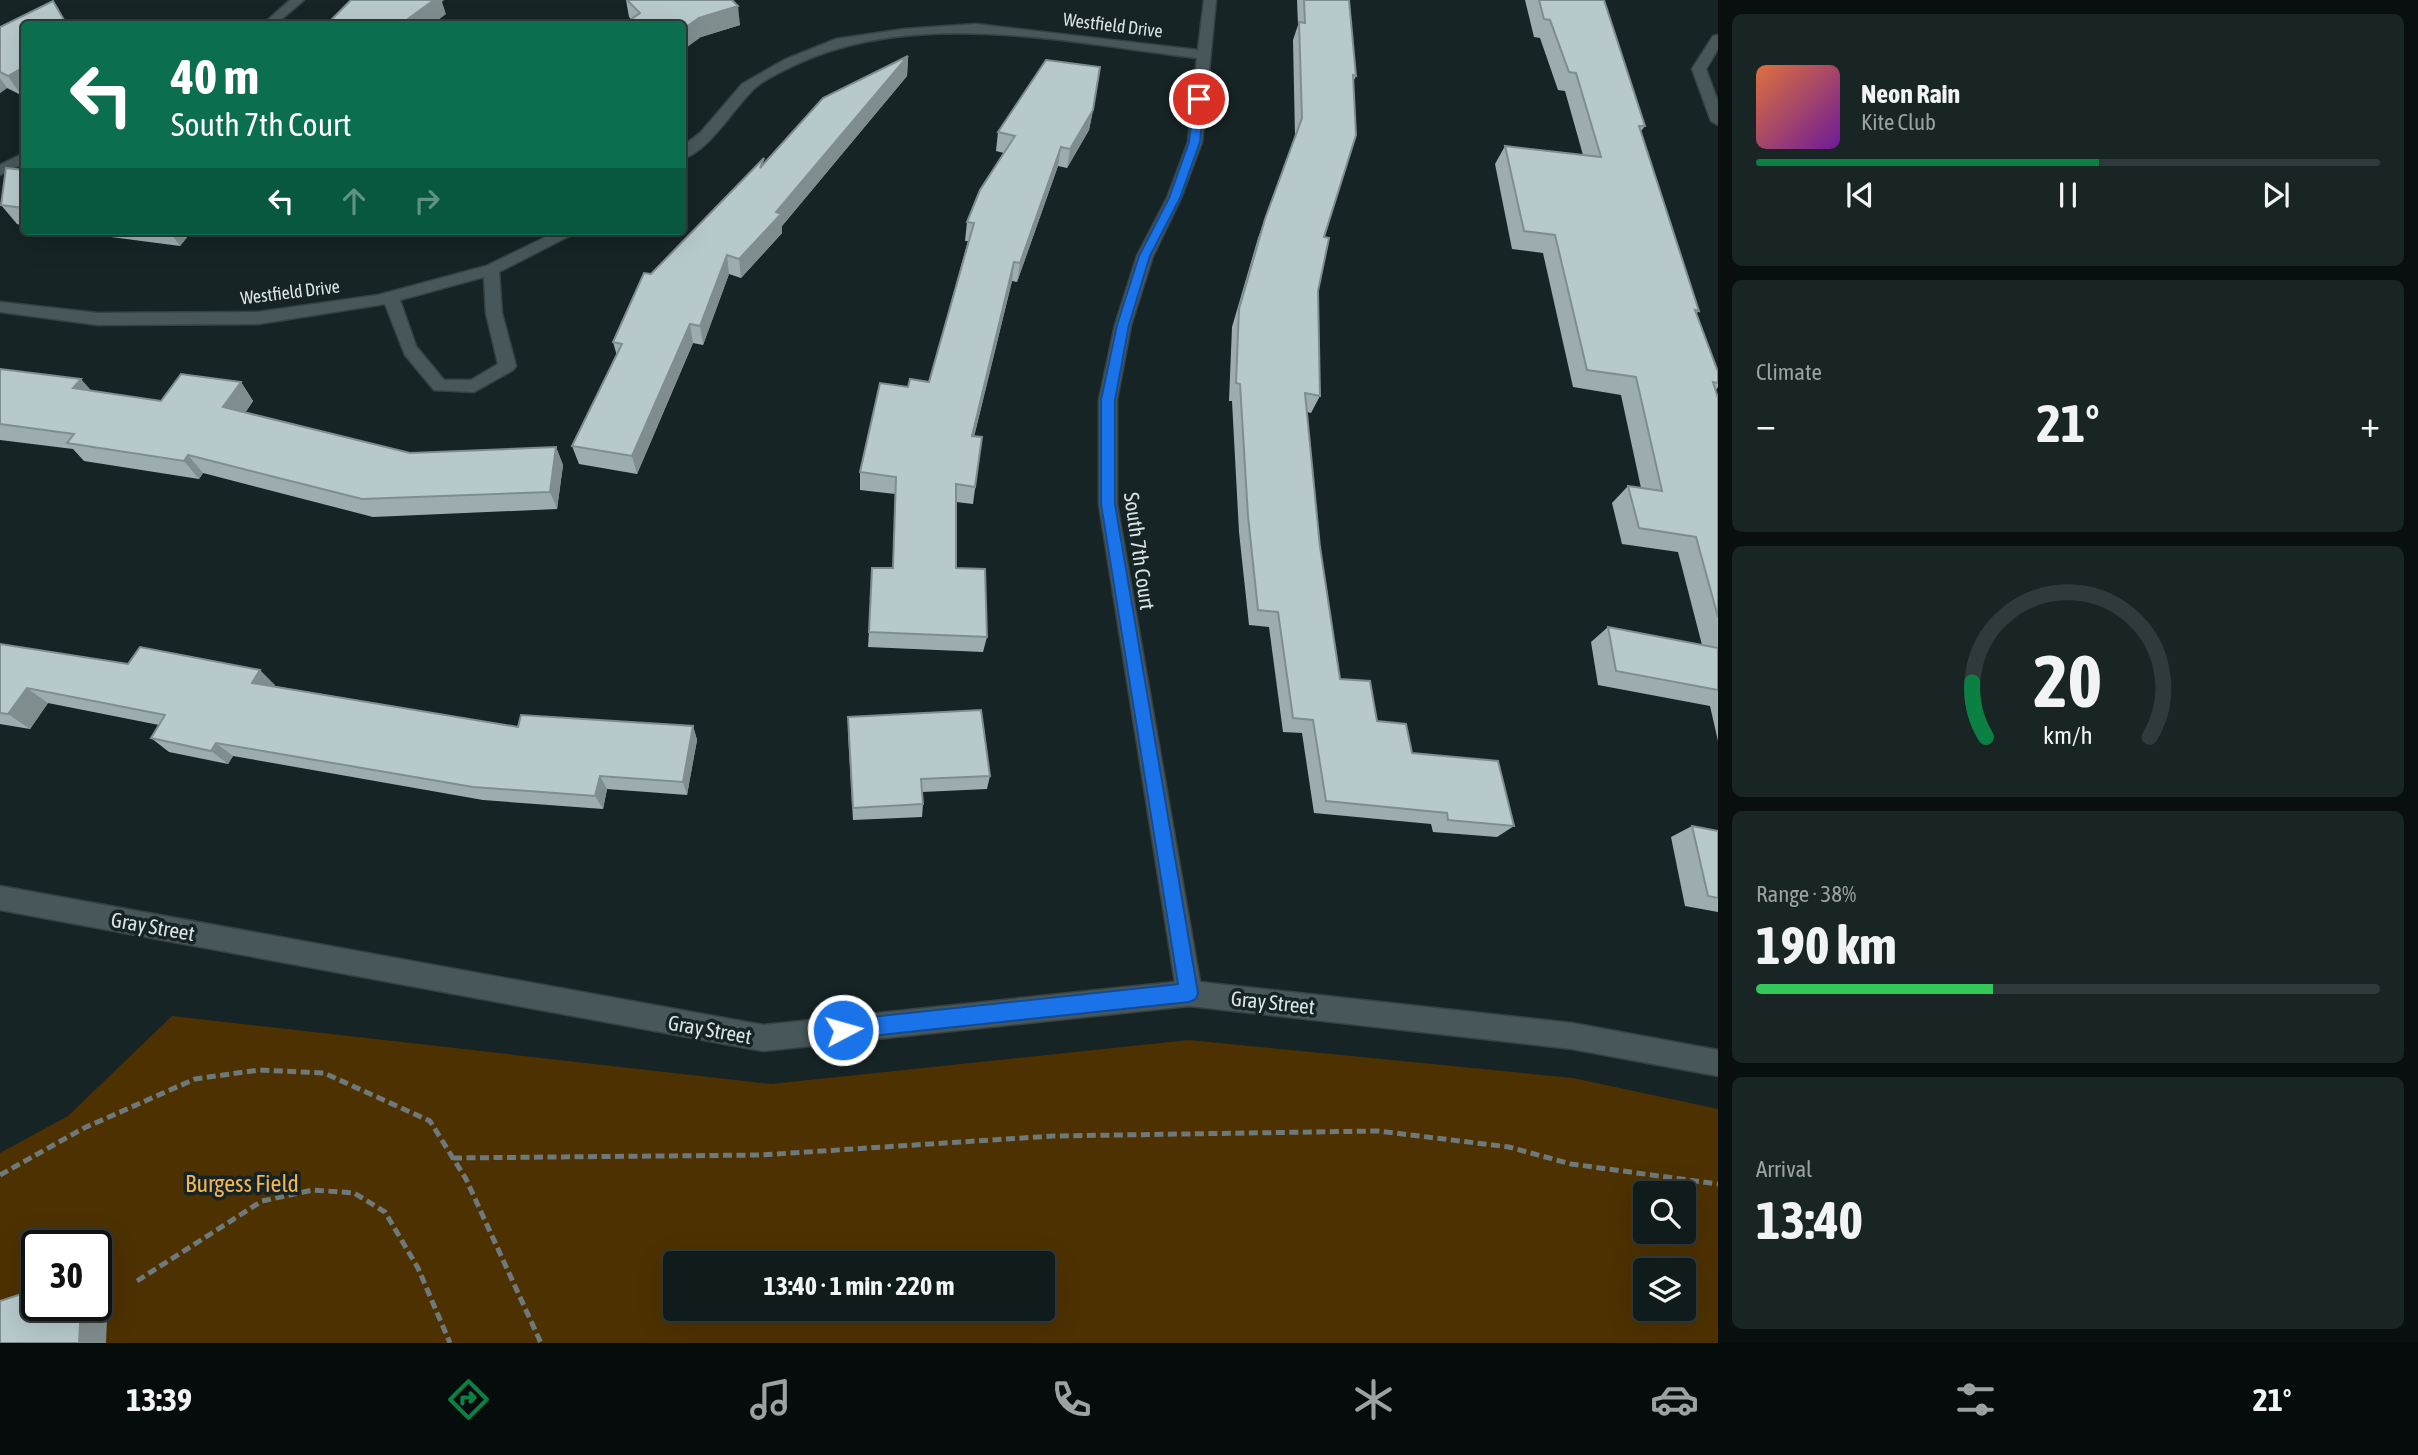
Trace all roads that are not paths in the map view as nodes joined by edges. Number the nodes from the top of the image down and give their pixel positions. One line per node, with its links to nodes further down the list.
1 (298, 0): 3 (street)
2 (1210, 0): 5 (street, South 7th Court)
3 (273, 21)
4 (1718, 40): 6 (street)
5 (1203, 55): 7 (street, Westfield Drive); 15 (street, South 7th Court)
6 (1718, 121)
7 (686, 152)
8 (21, 159): 9 (street)
9 (0, 171)
10 (563, 235): 11 (street, Westfield Drive)
11 (491, 270): 12 (street, Westfield Drive); 12 (street)
12 (391, 297): 13 (street, Westfield Drive)
13 (0, 307)
14 (0, 898): 15 (street, Gray Street)
15 (1189, 993): 16 (street, Gray Street)
16 (1718, 1063)

